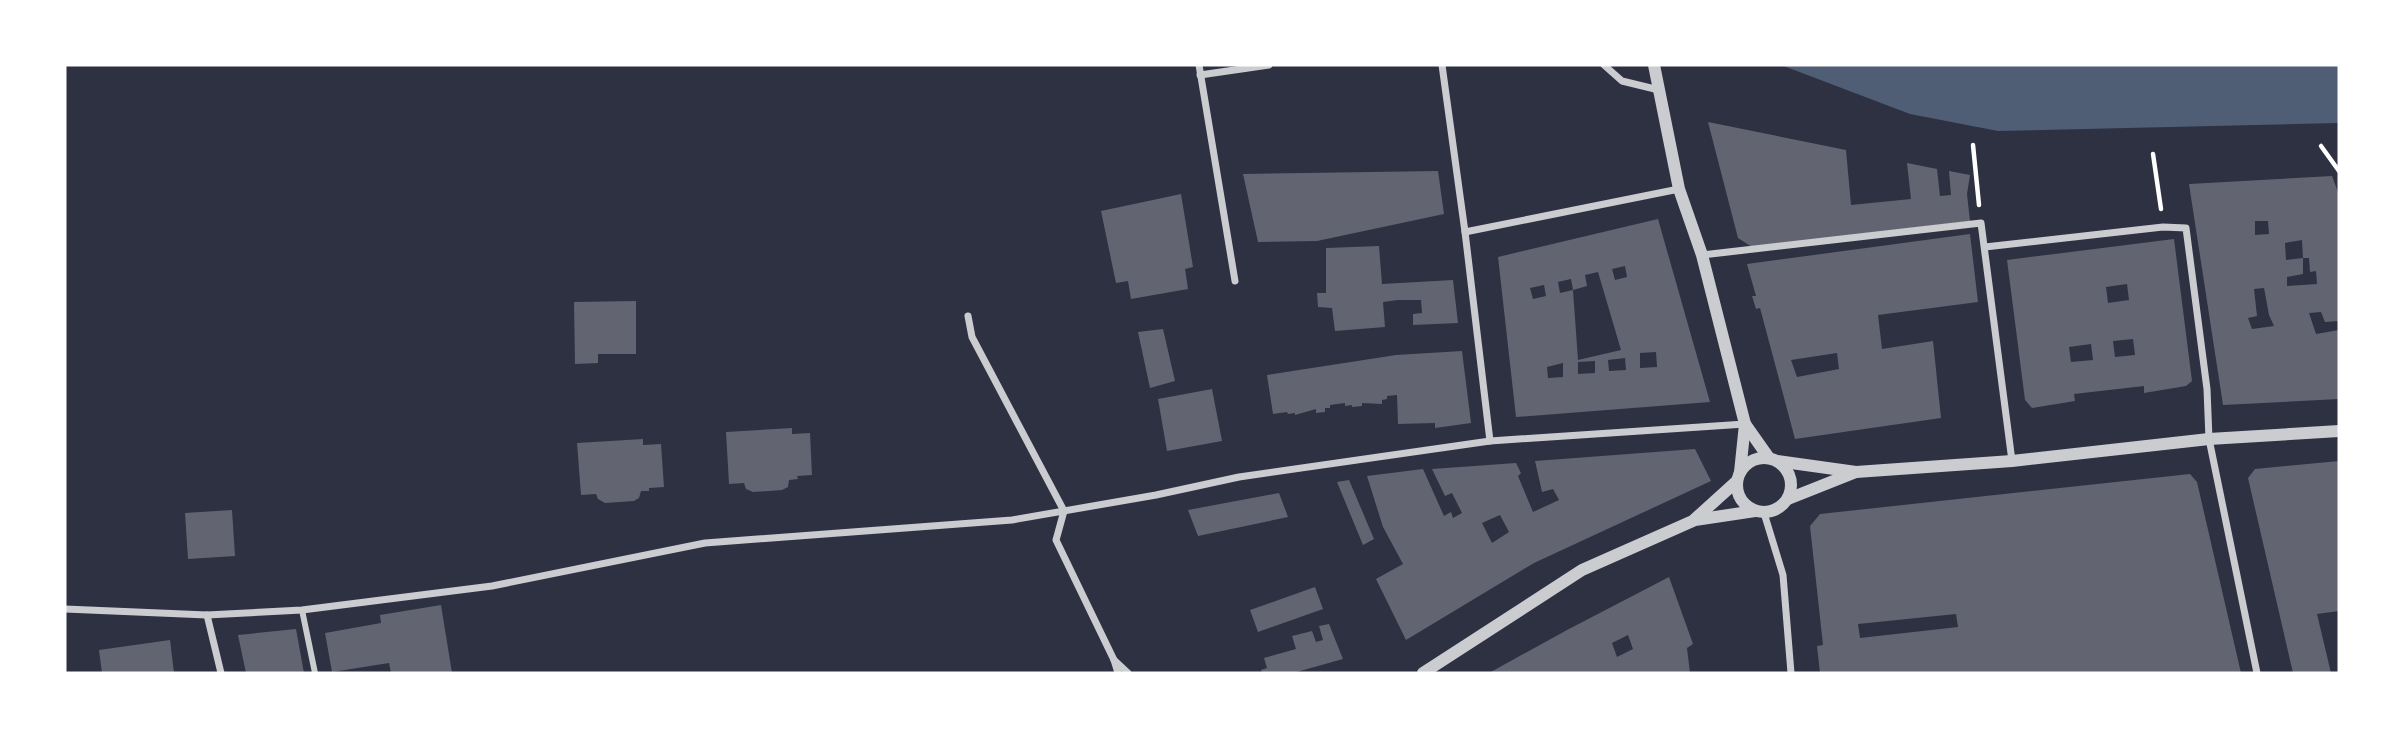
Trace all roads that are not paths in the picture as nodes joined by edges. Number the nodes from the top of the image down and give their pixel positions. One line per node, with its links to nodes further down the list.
1 (1199, 65): 6 (street)
2 (1269, 65): 6 (street)
3 (1442, 65): 9 (street)
4 (1604, 65): 7 (street)
5 (1654, 65): 7 (street)
6 (1200, 75): 12 (street)
7 (1659, 90): 8 (street)
8 (1679, 189): 9 (street); 11 (street)
9 (1465, 232): 17 (street)
10 (1984, 247): 11 (street); 16 (street); 19 (street)
11 (1702, 255): 14 (street)
12 (1236, 281)
13 (968, 316): 23 (street)
14 (1745, 424): 17 (street); 18 (street); 21 (street)
15 (2339, 431): 16 (street)
16 (2209, 439): 19 (street); 36 (street)
17 (1490, 441): 23 (street)
18 (1773, 459): 20 (street); 21 (street); 22 (street)
19 (2012, 461): 20 (street)
20 (1856, 472): 22 (street)
21 (1739, 477): 24 (street); 25 (street)
22 (1788, 499): 24 (street)
23 (1063, 511): 27 (street); 29 (street)
24 (1760, 512): 25 (street); 35 (street)
25 (1695, 520): 34 (street)
26 (65, 609): 28 (street)
27 (302, 610): 28 (street); 31 (street)
28 (207, 615): 30 (street)
29 (1114, 660): 32 (street); 33 (street)
30 (221, 673)
31 (314, 673)
32 (1118, 673)
33 (1128, 673)
34 (1423, 673)
35 (1791, 673)
36 (2257, 673)

